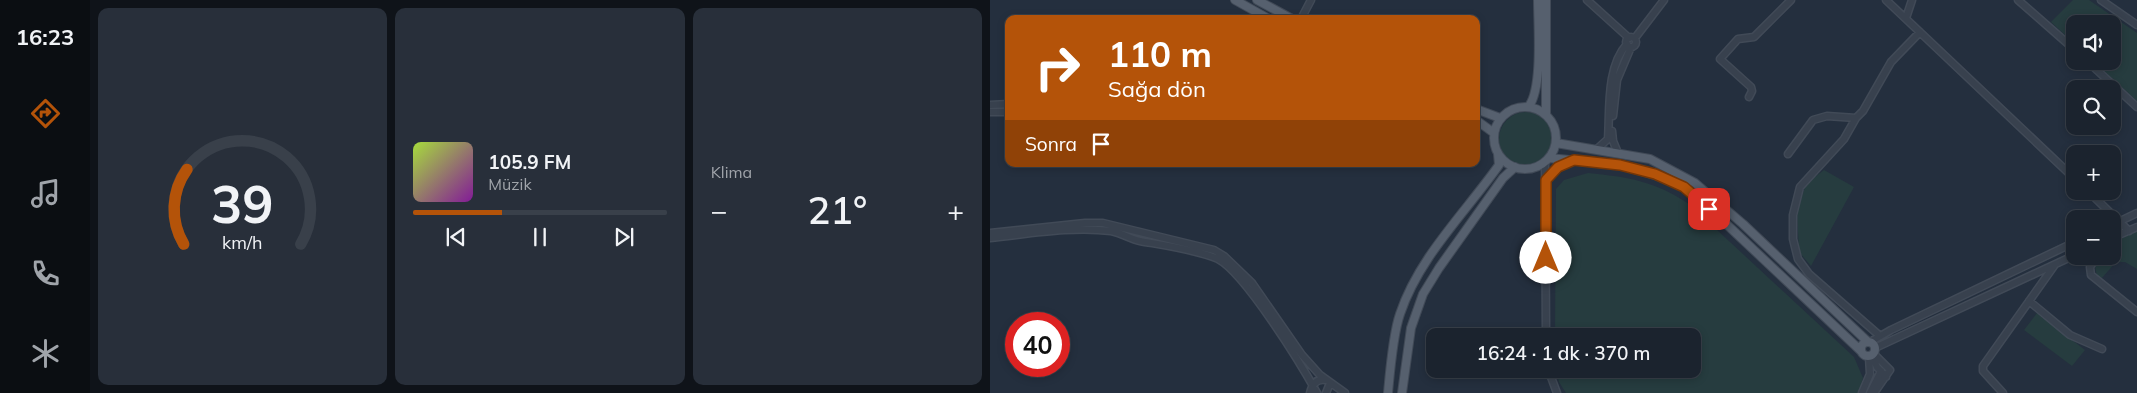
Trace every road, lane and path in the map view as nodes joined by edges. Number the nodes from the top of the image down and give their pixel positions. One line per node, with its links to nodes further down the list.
1 (1235, 0): 13 (main road)
2 (1257, 0): 14 (main road)
3 (1311, 0): 15 (street)
4 (1538, 0): 25 (main road)
5 (1546, 0): 30 (main road)
6 (1587, 0): 19 (street)
7 (1664, 0): 19 (street)
8 (1791, 0): 22 (street)
9 (1886, 0): 16 (street)
10 (1912, 0): 16 (street)
11 (2018, 0): 20 (street)
12 (2101, 0): 17 (street)
13 (1262, 15)
14 (1285, 15)
15 (1303, 15)
16 (1906, 18): 18 (street)
17 (2137, 25)
18 (1920, 32): 32 (street); 43 (street)
19 (1630, 42): 36 (street); 37 (street)
20 (2066, 42)
21 (2097, 70): 26 (street)
22 (1749, 97)
23 (1005, 104): 24 (street)
24 (990, 105)
25 (1530, 106): 30 (main road); 31 (main road)
26 (2137, 107)
27 (1480, 110): 31 (main road)
28 (990, 112): 29 (street)
29 (1005, 112)
30 (1546, 114): 35 (main road)
31 (1500, 118): 34 (main road)
32 (1856, 118): 39 (street); 70 (street)
33 (1480, 123): 34 (main road)
34 (1494, 132): 38 (main road)
35 (1556, 143): 36 (main road); 40 (main road)
36 (1597, 149): 37 (main road)
37 (1618, 153): 71 (main road)
38 (1498, 154): 42 (main road); 82 (main road)
39 (1788, 154)
40 (1547, 160): 41 (main road); 42 (main road); 44 (street)
41 (1574, 160): 44 (main road); 71 (main road)
42 (1515, 167): 83 (main road)
43 (2066, 170)
44 (1546, 180): 69 (street)
45 (2096, 200): 46 (street)
46 (2105, 210)
47 (2137, 213): 48 (street)
48 (2121, 221)
49 (2121, 226): 53 (street)
50 (2137, 226): 53 (street)
51 (1132, 230): 52 (street); 54 (street); 57 (street)
52 (1140, 231): 58 (street); 75 (street)
53 (2129, 231): 55 (street)
54 (990, 233)
55 (2121, 234)
56 (990, 238): 57 (street)
57 (1129, 238): 58 (street)
58 (1137, 240): 76 (street)
59 (2066, 246): 63 (street)
60 (2066, 259): 61 (street)
61 (2055, 264): 64 (street); 65 (street)
62 (2091, 265): 67 (street)
63 (2002, 277): 64 (street); 66 (street)
64 (2008, 287): 68 (street)
65 (2030, 301): 72 (street); 77 (street)
66 (1931, 312): 68 (street); 70 (street)
67 (2137, 312)
68 (1937, 320): 71 (street)
69 (1546, 328)
70 (1880, 336): 71 (street)
71 (1871, 350): 73 (street); 85 (street)
72 (2102, 350)
73 (1883, 374): 86 (street); 87 (street)
74 (1551, 378): 84 (street)
75 (1328, 381): 76 (street); 80 (street); 81 (street)
76 (1312, 385): 78 (street); 79 (street)
77 (1995, 390): 88 (street)
78 (1310, 393)
79 (1317, 393)
80 (1326, 393)
81 (1346, 393)
82 (1388, 393)
83 (1402, 393)
84 (1557, 393)
85 (1862, 393)
86 (1870, 393)
87 (1874, 393)
88 (2003, 393)

